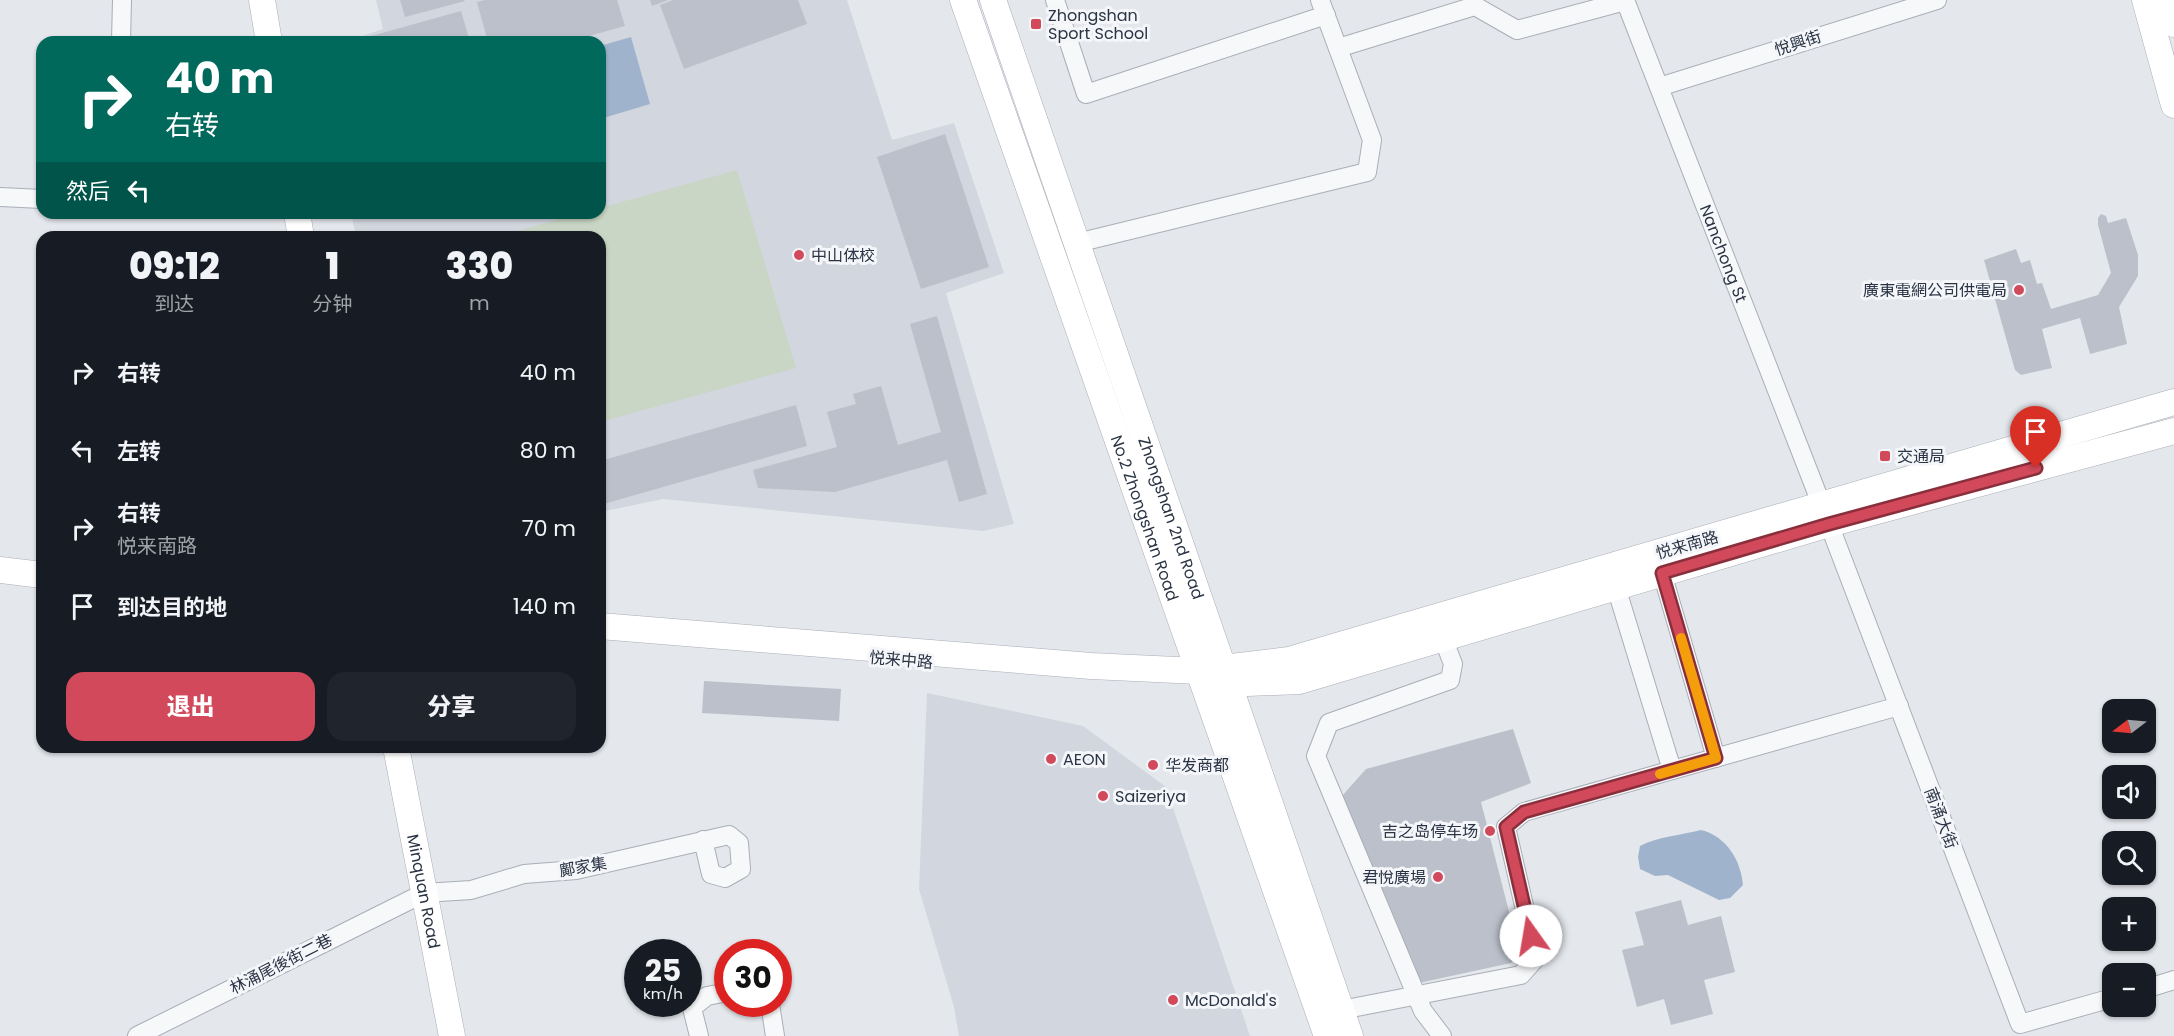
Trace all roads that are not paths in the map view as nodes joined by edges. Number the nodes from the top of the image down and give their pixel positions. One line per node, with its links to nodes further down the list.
1 (122, 0): 14 (street)
2 (262, 0): 15 (street)
3 (963, 0): 33 (street, No.2 Zhongshan Road)
4 (993, 0): 21 (street, Zhongshan 2nd Road)
5 (1055, 0): 12 (street)
6 (1625, 0): 10 (street); 17 (street, Nanchong St)
7 (1937, 0): 11 (street, 悅興街)
8 (2145, 0): 18 (street)
9 (2168, 0): 13 (street)
10 (1474, 3): 16 (street)
11 (1894, 6): 17 (street, 悅興街)
12 (1323, 8): 16 (street)
13 (2174, 24)
14 (121, 36)
15 (268, 36)
16 (1338, 48): 21 (street)
17 (1659, 87): 24 (street, Nanchong St)
18 (2174, 105)
19 (0, 197): 20 (street)
20 (36, 199)
21 (1077, 243): 32 (street, Zhongshan 2nd Road)
22 (2174, 402): 24 (street, 悦来南路)
23 (2174, 431): 24 (street, 悦来南路)
24 (1825, 515): 26 (street, 悦来南路); 32 (street, 悦来南路); 34 (street, 南涌大街)
25 (0, 570): 27 (street)
26 (1662, 573): 28 (street, 悦来南路); 36 (street)
27 (36, 574)
28 (1616, 587): 31 (street, 悦来南路); 37 (street)
29 (606, 626): 33 (street, 悦来中路)
30 (606, 634): 33 (street, 悦来中路)
31 (1443, 638): 32 (street, 悦来南路); 43 (street)
32 (1227, 677): 33 (street, 悦来南路); 45 (street, Zhongshan 2nd Road)
33 (1200, 678): 51 (street, No.2 Zhongshan Road)
34 (1899, 706): 36 (street); 44 (street, 南涌大街)
35 (397, 753): 39 (street, Minquan Road)
36 (1716, 758): 37 (street)
37 (1672, 770): 43 (street)
38 (703, 840): 38 (street, 鄺家集); 39 (street, 鄺家集)
39 (424, 892): 47 (street, 林涌尾後街二巷); 48 (street, Minquan Road)
40 (2174, 980): 41 (street)
41 (2156, 985)
42 (714, 995): 49 (street)
43 (1416, 995): 45 (street); 53 (street)
44 (2102, 1001)
45 (1341, 1010): 52 (street, Zhongshan 2nd Road)
46 (772, 1017): 50 (street)
47 (137, 1036)
48 (452, 1036)
49 (699, 1036)
50 (775, 1036)
51 (1326, 1036)
52 (1350, 1036)
53 (1442, 1036)

